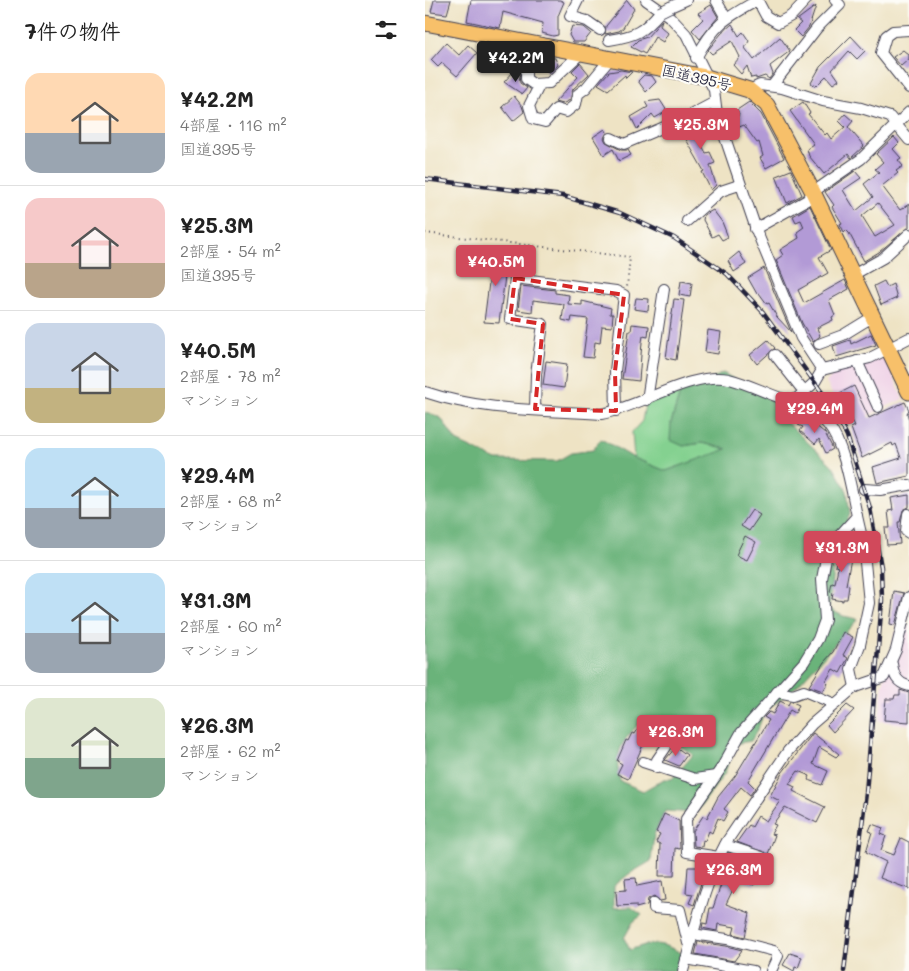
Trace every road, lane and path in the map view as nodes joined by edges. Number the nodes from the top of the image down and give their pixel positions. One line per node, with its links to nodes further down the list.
1 (578, 0): 10 (street)
2 (646, 0): 15 (street)
3 (686, 0): 12 (street, bridge)
4 (716, 0): 8 (street)
5 (758, 0): 6 (street); 8 (street)
6 (806, 0)
7 (835, 0): 19 (street)
8 (726, 18): 15 (street)
9 (425, 23): 13 (highway, 国道395号)
10 (600, 30)
11 (909, 30): 20 (street)
12 (609, 40)
13 (523, 42): 14 (highway, 国道395号); 18 (street)
14 (580, 54): 16 (highway, 国道395号); 18 (street)
15 (696, 58): 17 (street)
16 (609, 59): 17 (highway, 国道395号); 18 (street)
17 (706, 77): 21 (highway, 国道395号); 22 (street)
18 (540, 84)
19 (772, 86): 21 (street); 24 (street)
20 (909, 88)
21 (749, 90): 28 (highway, 国道395号)
22 (715, 102): 25 (street); 27 (street)
23 (909, 112): 24 (street)
24 (896, 124): 26 (street); 28 (street)
25 (611, 138)
26 (909, 140)
27 (739, 185): 29 (street); 30 (street)
28 (813, 192): 30 (street); 34 (highway, 国道395号)
29 (687, 221)
30 (755, 230): 44 (street)
31 (425, 233): 37 (path)
32 (909, 234): 34 (street)
33 (517, 262): 35 (street)
34 (853, 275): 38 (highway, 国道395号)
35 (515, 278): 37 (street); 50 (street)
36 (664, 289): 48 (street)
37 (625, 295): 51 (street)
38 (874, 316): 40 (street); 41 (highway, 国道395号)
39 (909, 338): 41 (street)
40 (819, 344)
41 (889, 347): 43 (street); 46 (highway, 国道395号)
42 (775, 355): 47 (street)
43 (857, 361): 44 (street); 49 (street)
44 (822, 370): 47 (street)
45 (425, 392): 50 (street)
46 (909, 392)
47 (802, 396): 48 (street); 55 (street)
48 (647, 400): 51 (street)
49 (878, 407)
50 (535, 409): 51 (street)
51 (616, 411)
52 (909, 485): 53 (street)
53 (864, 489)
54 (908, 514): 56 (street)
55 (857, 516): 61 (street); 62 (street)
56 (909, 533)
57 (909, 596): 58 (street)
58 (907, 620): 59 (street)
59 (891, 664): 60 (street); 61 (street)
60 (909, 686)
61 (855, 688): 63 (street)
62 (777, 692): 63 (street); 67 (street)
63 (835, 704): 68 (street)
64 (666, 747): 66 (street)
65 (643, 762): 66 (street)
66 (657, 768): 67 (street)
67 (716, 776): 69 (street)
68 (725, 844): 69 (street); 70 (street)
69 (719, 857): 72 (street)
70 (762, 857)
71 (654, 903): 73 (street)
72 (692, 934): 73 (street); 77 (street)
73 (689, 946): 74 (street)
74 (686, 959): 75 (street); 76 (street)
75 (683, 971)
76 (753, 971)
77 (771, 971)

